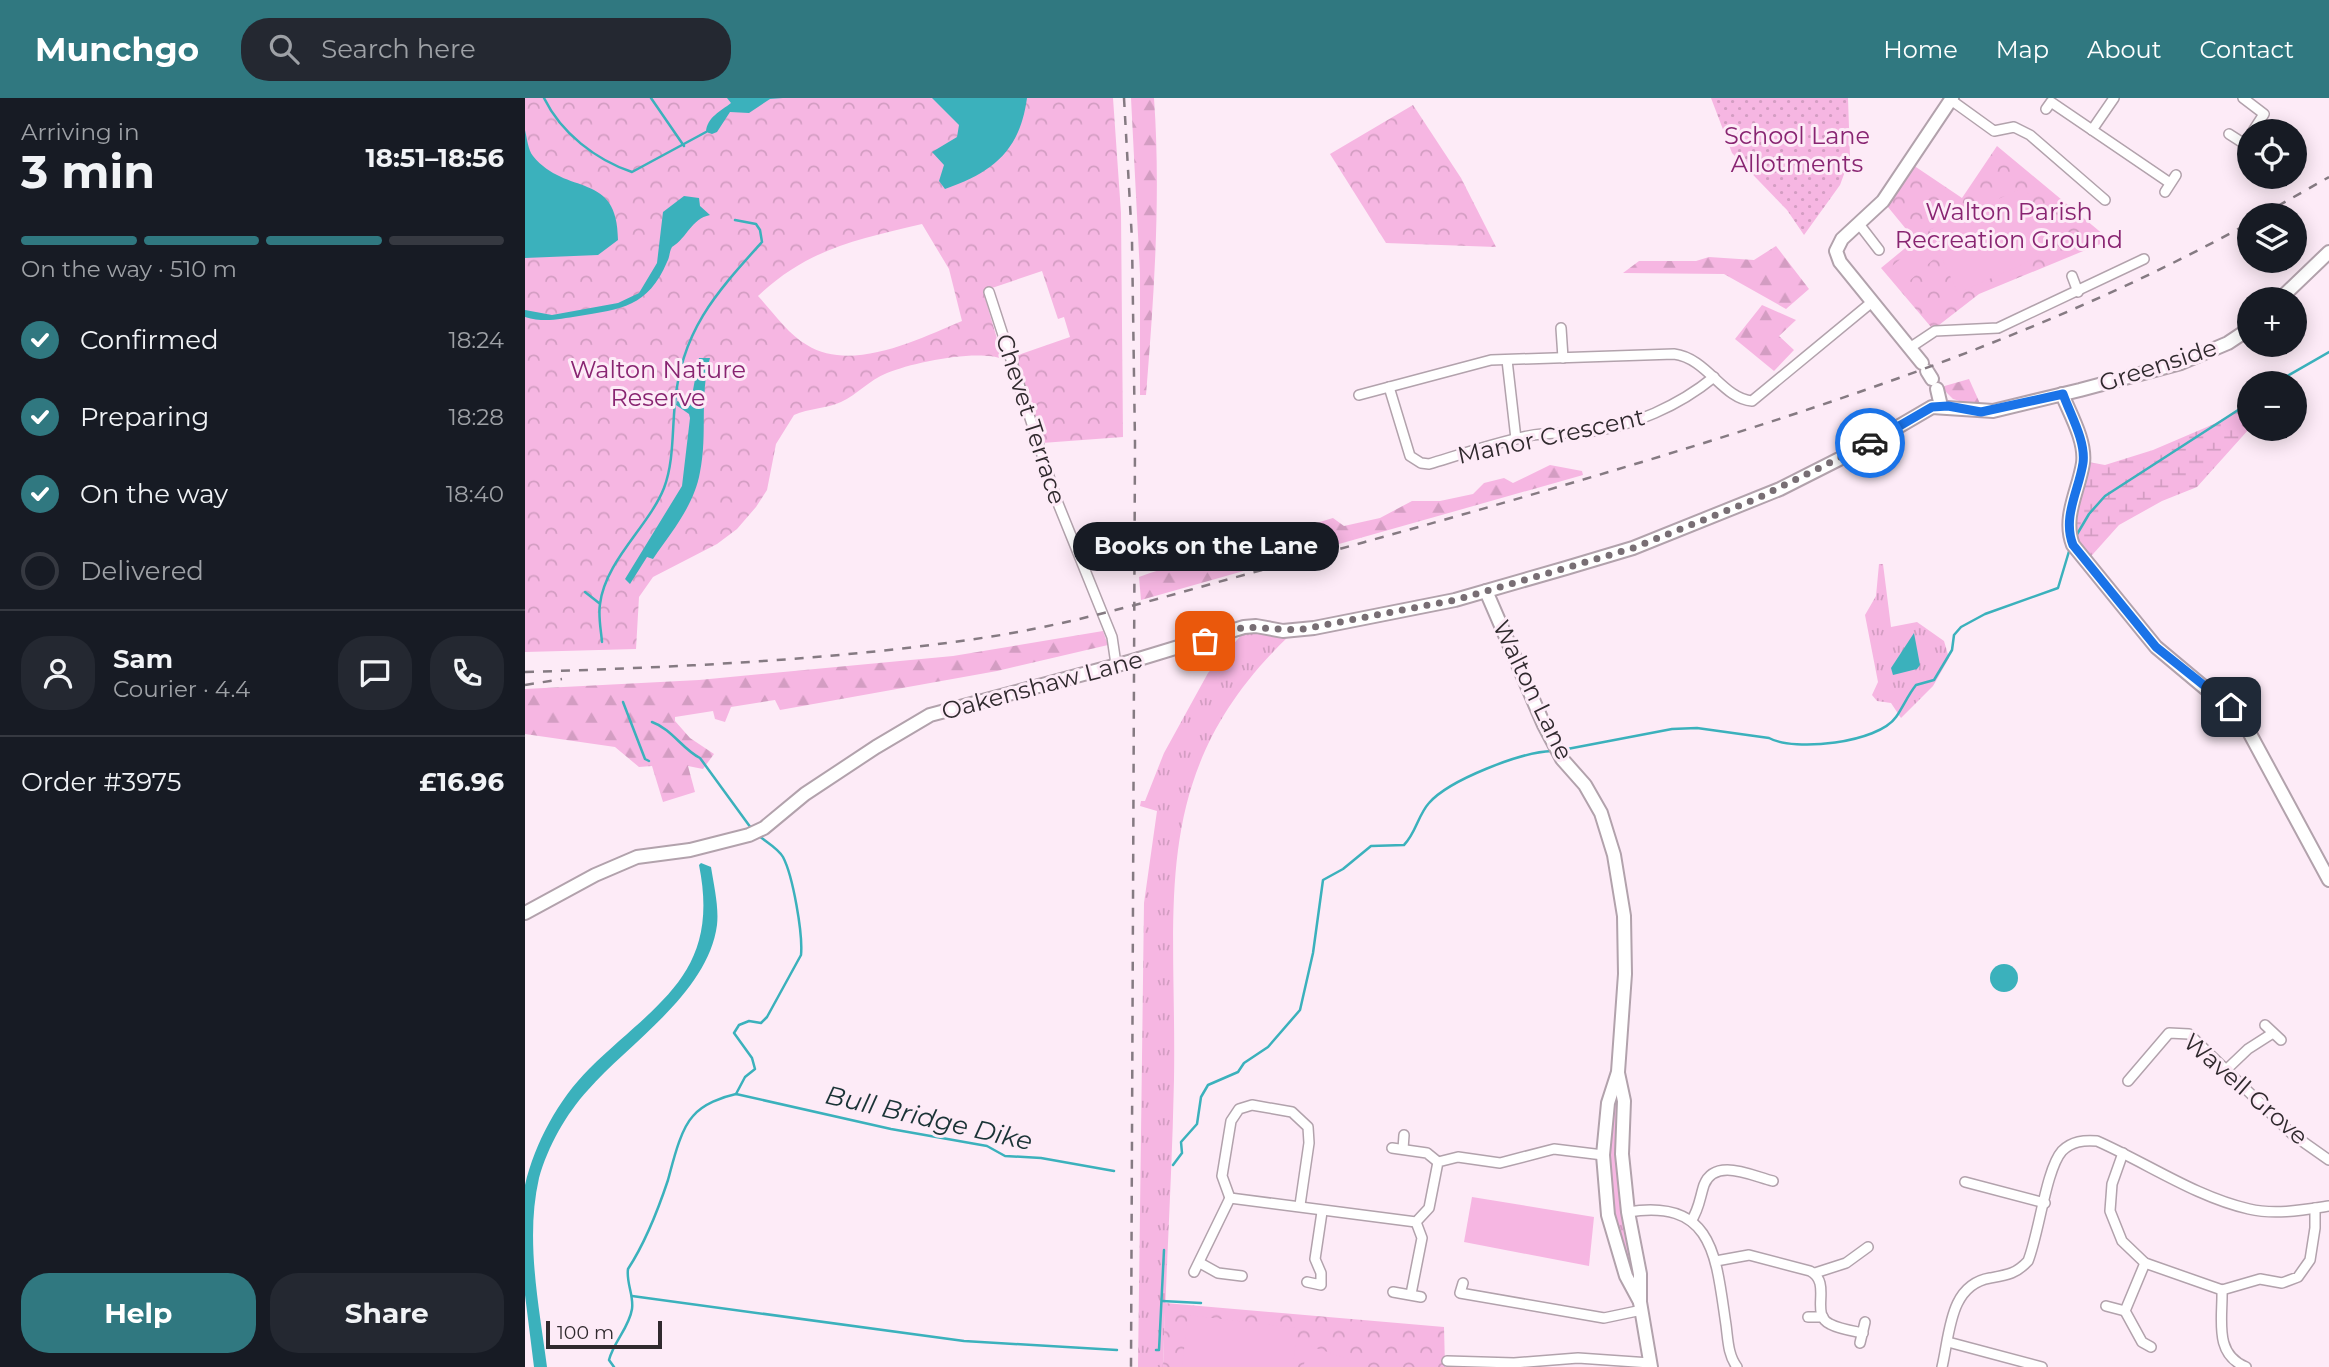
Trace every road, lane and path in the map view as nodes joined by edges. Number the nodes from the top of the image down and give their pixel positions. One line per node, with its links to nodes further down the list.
1 (2114, 98): 6 (street)
2 (2243, 98): 5 (street)
3 (1952, 99): 10 (street); 11 (street)
4 (2046, 109): 6 (street)
5 (2261, 119)
6 (2092, 130): 9 (street)
7 (2229, 135): 8 (street)
8 (2237, 140)
9 (2165, 192)
10 (2105, 200)
11 (1859, 224): 12 (street); 19 (street)
12 (1878, 245)
13 (2329, 252): 16 (street)
14 (2144, 259): 18 (street)
15 (2072, 276): 18 (street)
16 (2293, 287)
17 (989, 292): 32 (street, Chevet Terrace)
18 (2078, 292): 22 (street)
19 (1872, 302): 22 (street); 25 (street)
20 (1562, 328): 23 (street)
21 (2237, 337): 27 (street, Greenside)
22 (1911, 347): 29 (street)
23 (1563, 358): 24 (street); 25 (street)
24 (1507, 360): 26 (street); 30 (street)
25 (1714, 377): 30 (street, Manor Crescent)
26 (1389, 387): 28 (street); 30 (street, Manor Crescent)
27 (2063, 394): 29 (street, Greenside); 33 (street)
28 (1359, 395)
29 (1941, 406): 31 (street, Oakenshaw Lane)
30 (1516, 439)
31 (1486, 591): 32 (street, Oakenshaw Lane, bridge); 39 (street, Walton Lane)
32 (1121, 663): 34 (street, Oakenshaw Lane)
33 (2329, 880)
34 (525, 913)
35 (2265, 1025): 36 (street)
36 (2273, 1033): 37 (street); 38 (street)
37 (2281, 1040)
38 (2227, 1069): 40 (street, Wavell Grove); 49 (street, Wavell Grove)
39 (1618, 1072): 47 (street, Walton Lane); 48 (street, Walton Lane)
40 (2135, 1073): 41 (street, Wavell Grove); 42 (street)
41 (2128, 1081)
42 (2144, 1081)
43 (1403, 1135): 45 (street)
44 (1392, 1148): 45 (street)
45 (1403, 1149): 50 (street)
46 (2123, 1153): 54 (street); 57 (street); 66 (street)
47 (1622, 1154): 48 (street); 59 (street, Walton Lane)
48 (1602, 1155): 50 (street); 60 (street, Walton Lane)
49 (2329, 1160)
50 (1438, 1162): 62 (street)
51 (1773, 1181): 61 (street)
52 (1972, 1181): 54 (street)
53 (1230, 1198): 55 (street); 55 (street); 65 (street)
54 (2045, 1203): 82 (street)
55 (1300, 1205): 58 (street)
56 (2329, 1206): 57 (street)
57 (2315, 1208): 72 (street)
58 (1322, 1212): 62 (street); 70 (street)
59 (1627, 1212): 60 (street); 61 (street); 76 (street, Walton Lane)
60 (1608, 1215): 76 (street, Walton Lane)
61 (1691, 1221): 64 (street)
62 (1416, 1222): 74 (street)
63 (1868, 1247): 68 (street)
64 (1716, 1261): 68 (street); 87 (street)
65 (1200, 1263): 67 (street); 69 (street)
66 (2145, 1263): 72 (street); 78 (street)
67 (1194, 1272)
68 (1815, 1273): 80 (street)
69 (1242, 1276)
70 (1307, 1282)
71 (1463, 1283): 76 (street)
72 (2221, 1290): 86 (street)
73 (1393, 1292): 74 (street)
74 (1411, 1294): 75 (street)
75 (1421, 1297)
76 (1641, 1306): 85 (street, Walton Lane)
77 (2106, 1306): 78 (street)
78 (2125, 1311): 83 (street)
79 (1808, 1317): 80 (street)
80 (1823, 1317): 81 (street)
81 (1865, 1322)
82 (1948, 1342): 88 (street); 89 (street)
83 (2151, 1347)
84 (1447, 1361): 85 (street)
85 (1650, 1365)
86 (2240, 1366)
87 (1737, 1367)
88 (1942, 1367)
89 (2042, 1367)

